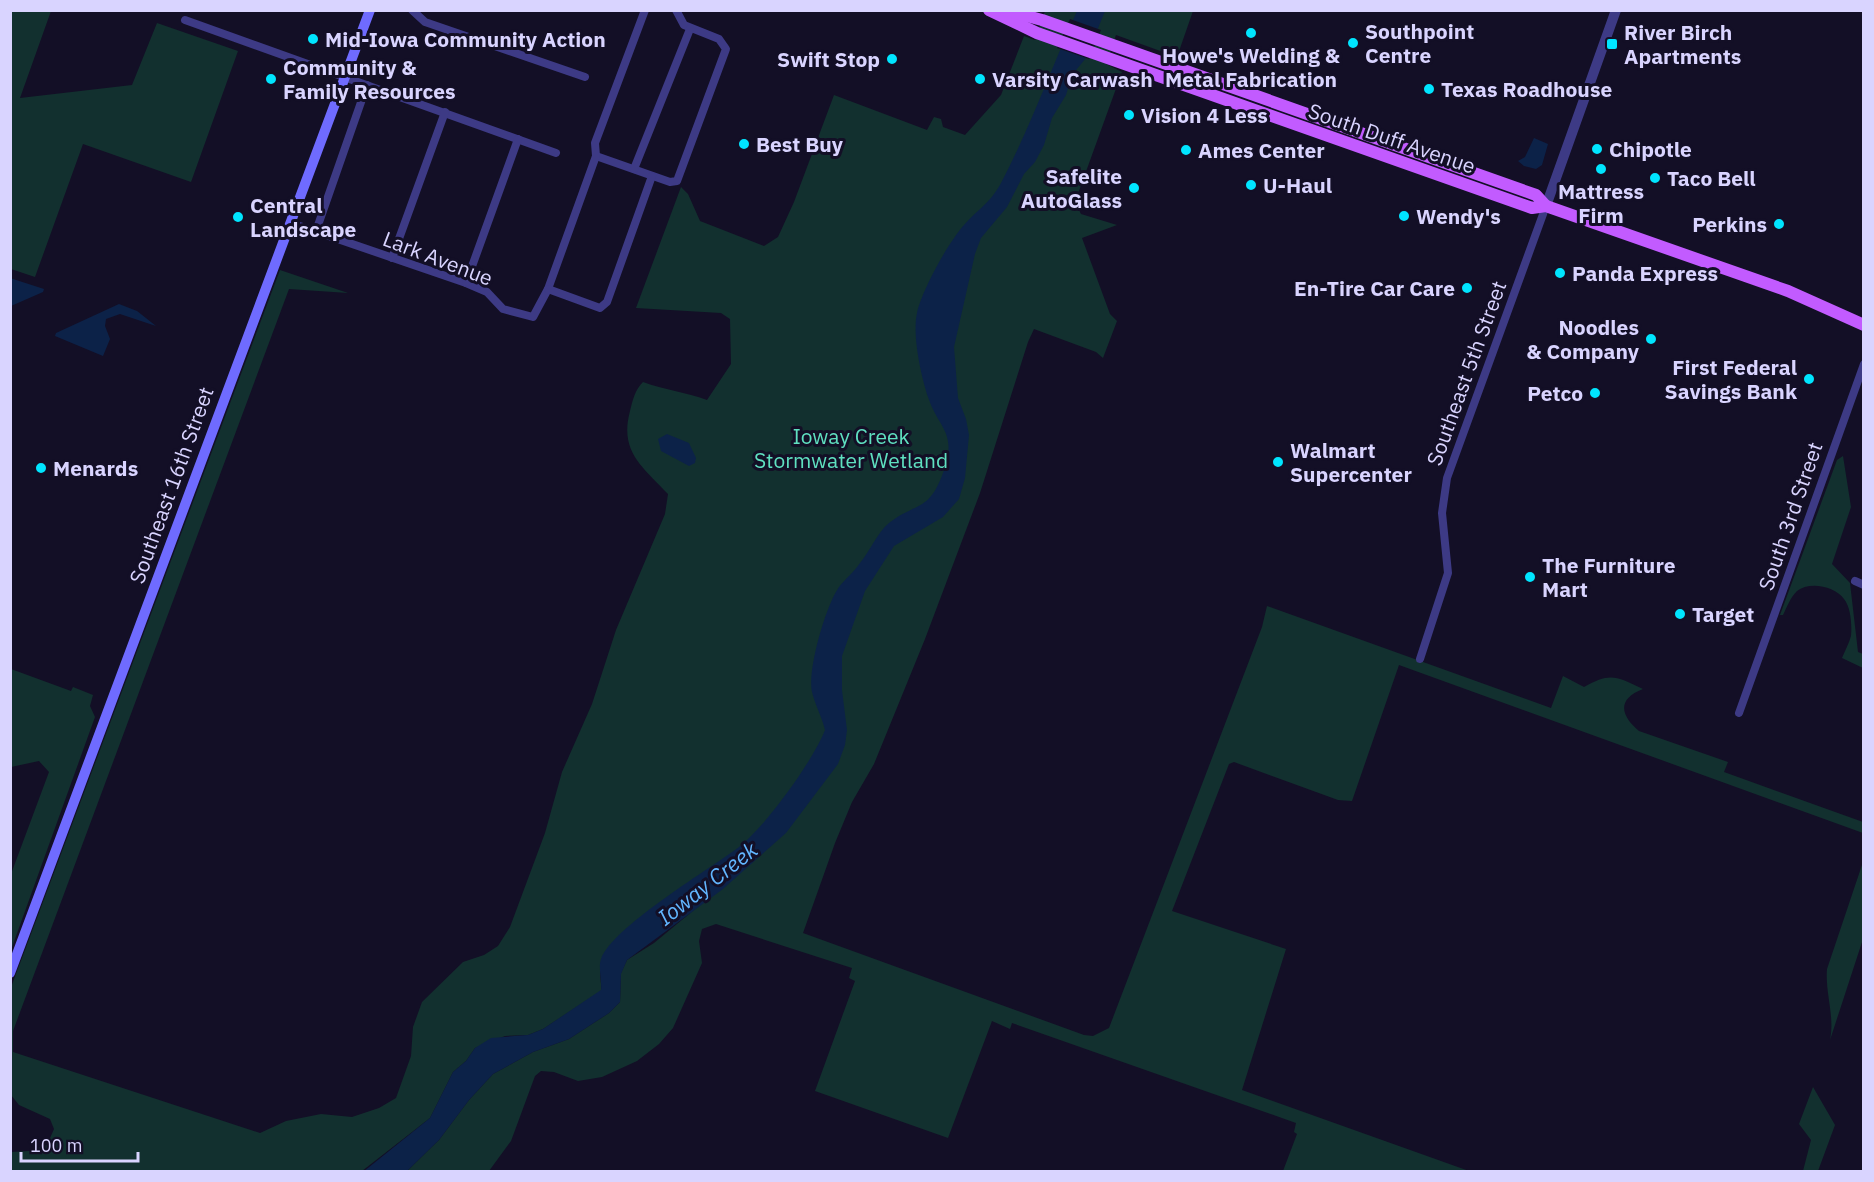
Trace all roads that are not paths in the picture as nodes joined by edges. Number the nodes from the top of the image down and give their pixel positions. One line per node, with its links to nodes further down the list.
1 (370, 10): 10 (main road, Southeast 16th Street)
2 (412, 10): 11 (street)
3 (645, 10): 16 (street)
4 (676, 10): 9 (street)
5 (990, 10): 19 (main road, South Duff Avenue)
6 (1005, 10): 19 (main road, South Duff Avenue)
7 (1616, 10): 19 (street)
8 (184, 20): 10 (street)
9 (690, 29): 17 (street); 18 (street)
10 (345, 77): 12 (street); 20 (main road, Southeast 16th Street)
11 (585, 77)
12 (367, 85): 13 (street); 21 (street)
13 (445, 112): 14 (street); 22 (street)
14 (518, 139): 15 (street); 23 (street)
15 (556, 153)
16 (596, 156): 17 (street); 24 (street)
17 (634, 169): 18 (street)
18 (652, 176): 24 (street)
19 (1546, 206): 25 (main road, South Duff Avenue); 29 (street, Southeast 5th Street)
20 (291, 223): 21 (street, Lark Avenue); 31 (main road, Southeast 16th Street)
21 (316, 231): 22 (street, Lark Avenue)
22 (392, 258): 23 (street, Lark Avenue)
23 (466, 283): 24 (street, Lark Avenue)
24 (548, 289)
25 (1863, 325)
26 (1863, 364): 30 (street, South 3rd Street)
27 (1855, 581): 28 (street)
28 (1863, 585)
29 (1420, 659)
30 (1739, 713)
31 (10, 973)

